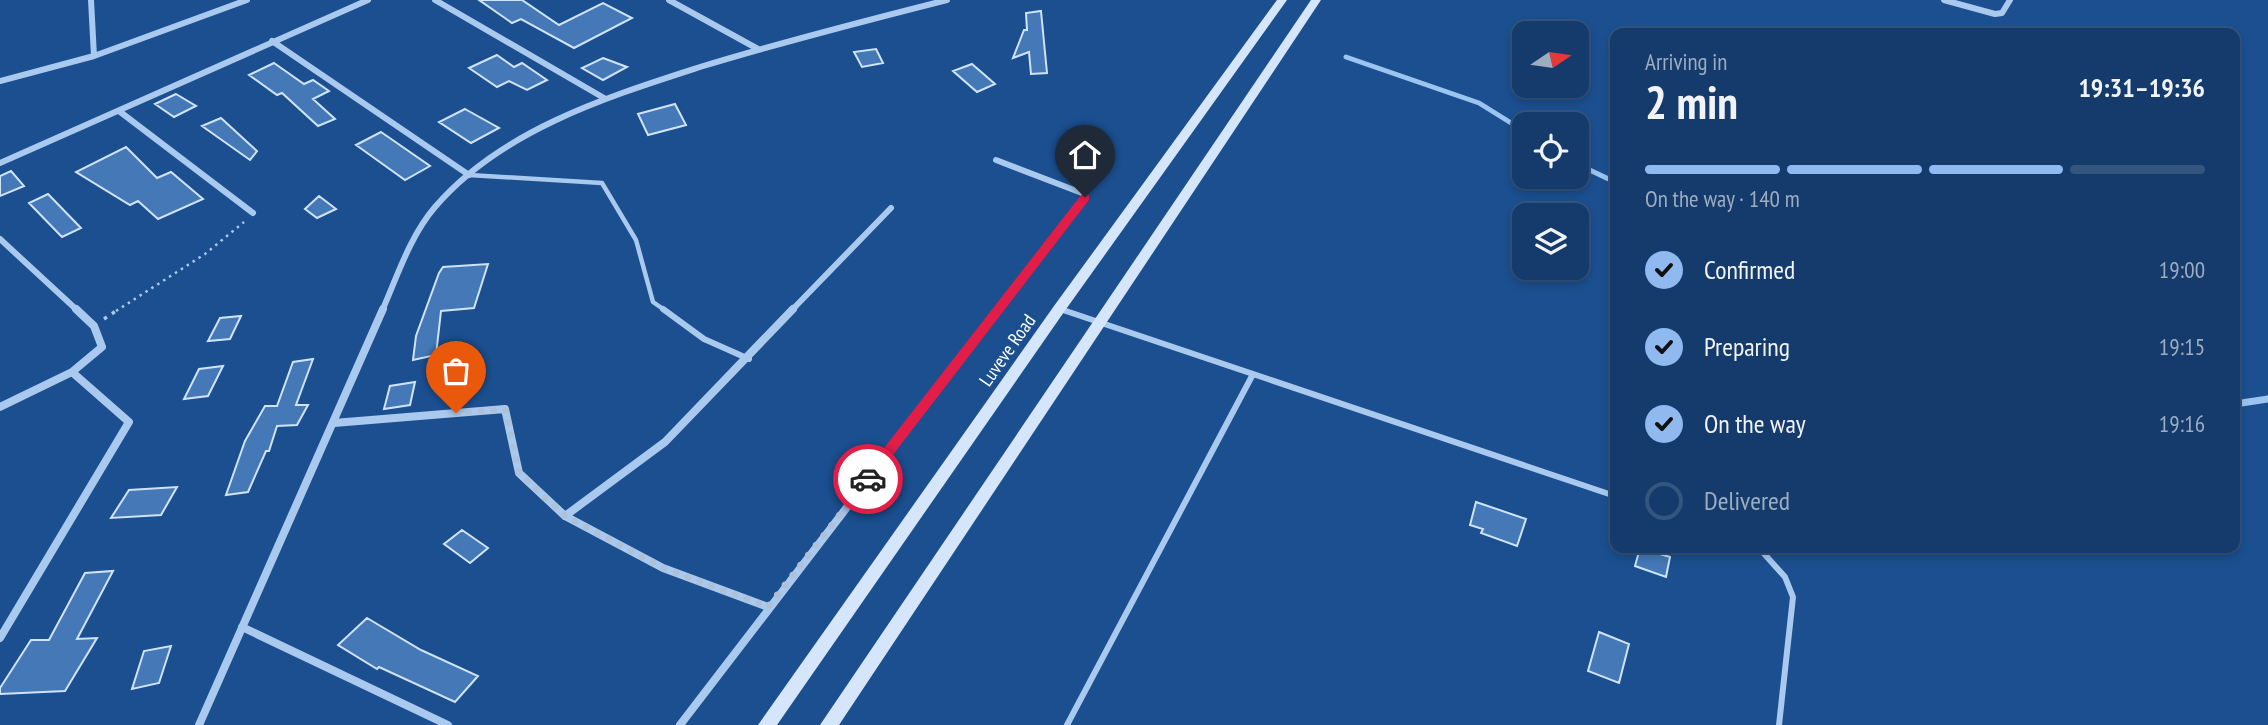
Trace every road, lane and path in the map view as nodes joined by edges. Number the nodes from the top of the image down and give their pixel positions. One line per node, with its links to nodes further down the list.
1 (91, 0): 13 (street)
2 (247, 0): 13 (street)
3 (368, 0): 11 (street)
4 (435, 0): 15 (street)
5 (670, 0): 12 (street)
6 (947, 0): 12 (street)
7 (1282, 0): 23 (street, Luveve Road)
8 (1316, 0): 24 (street)
9 (1944, 0): 10 (street)
10 (2010, 0)
11 (272, 41): 16 (street); 19 (street)
12 (758, 49): 15 (street)
13 (94, 56): 14 (street)
14 (0, 80)
15 (604, 98): 19 (street)
16 (119, 111): 18 (street); 21 (street)
17 (996, 160): 34 (street)
18 (0, 163)
19 (469, 175): 26 (lane); 30 (street)
20 (891, 208): 26 (street)
21 (253, 213): 25 (path)
22 (0, 239): 25 (street)
23 (1059, 309): 24 (lane); 40 (street, Luveve Road)
24 (1098, 323): 28 (lane); 41 (street)
25 (94, 326): 27 (street)
26 (749, 359): 32 (street)
27 (72, 372): 29 (street); 36 (street)
28 (1252, 376): 31 (lane); 42 (lane)
29 (0, 407)
30 (334, 423): 32 (street); 35 (street)
31 (1610, 494)
32 (565, 516): 34 (street)
33 (1763, 553): 43 (lane)
34 (768, 607): 39 (street)
35 (242, 626): 37 (street); 38 (street)
36 (0, 638)
37 (199, 725)
38 (448, 725)
39 (680, 725)
40 (767, 725)
41 (829, 725)
42 (1067, 725)
43 (1779, 725)

